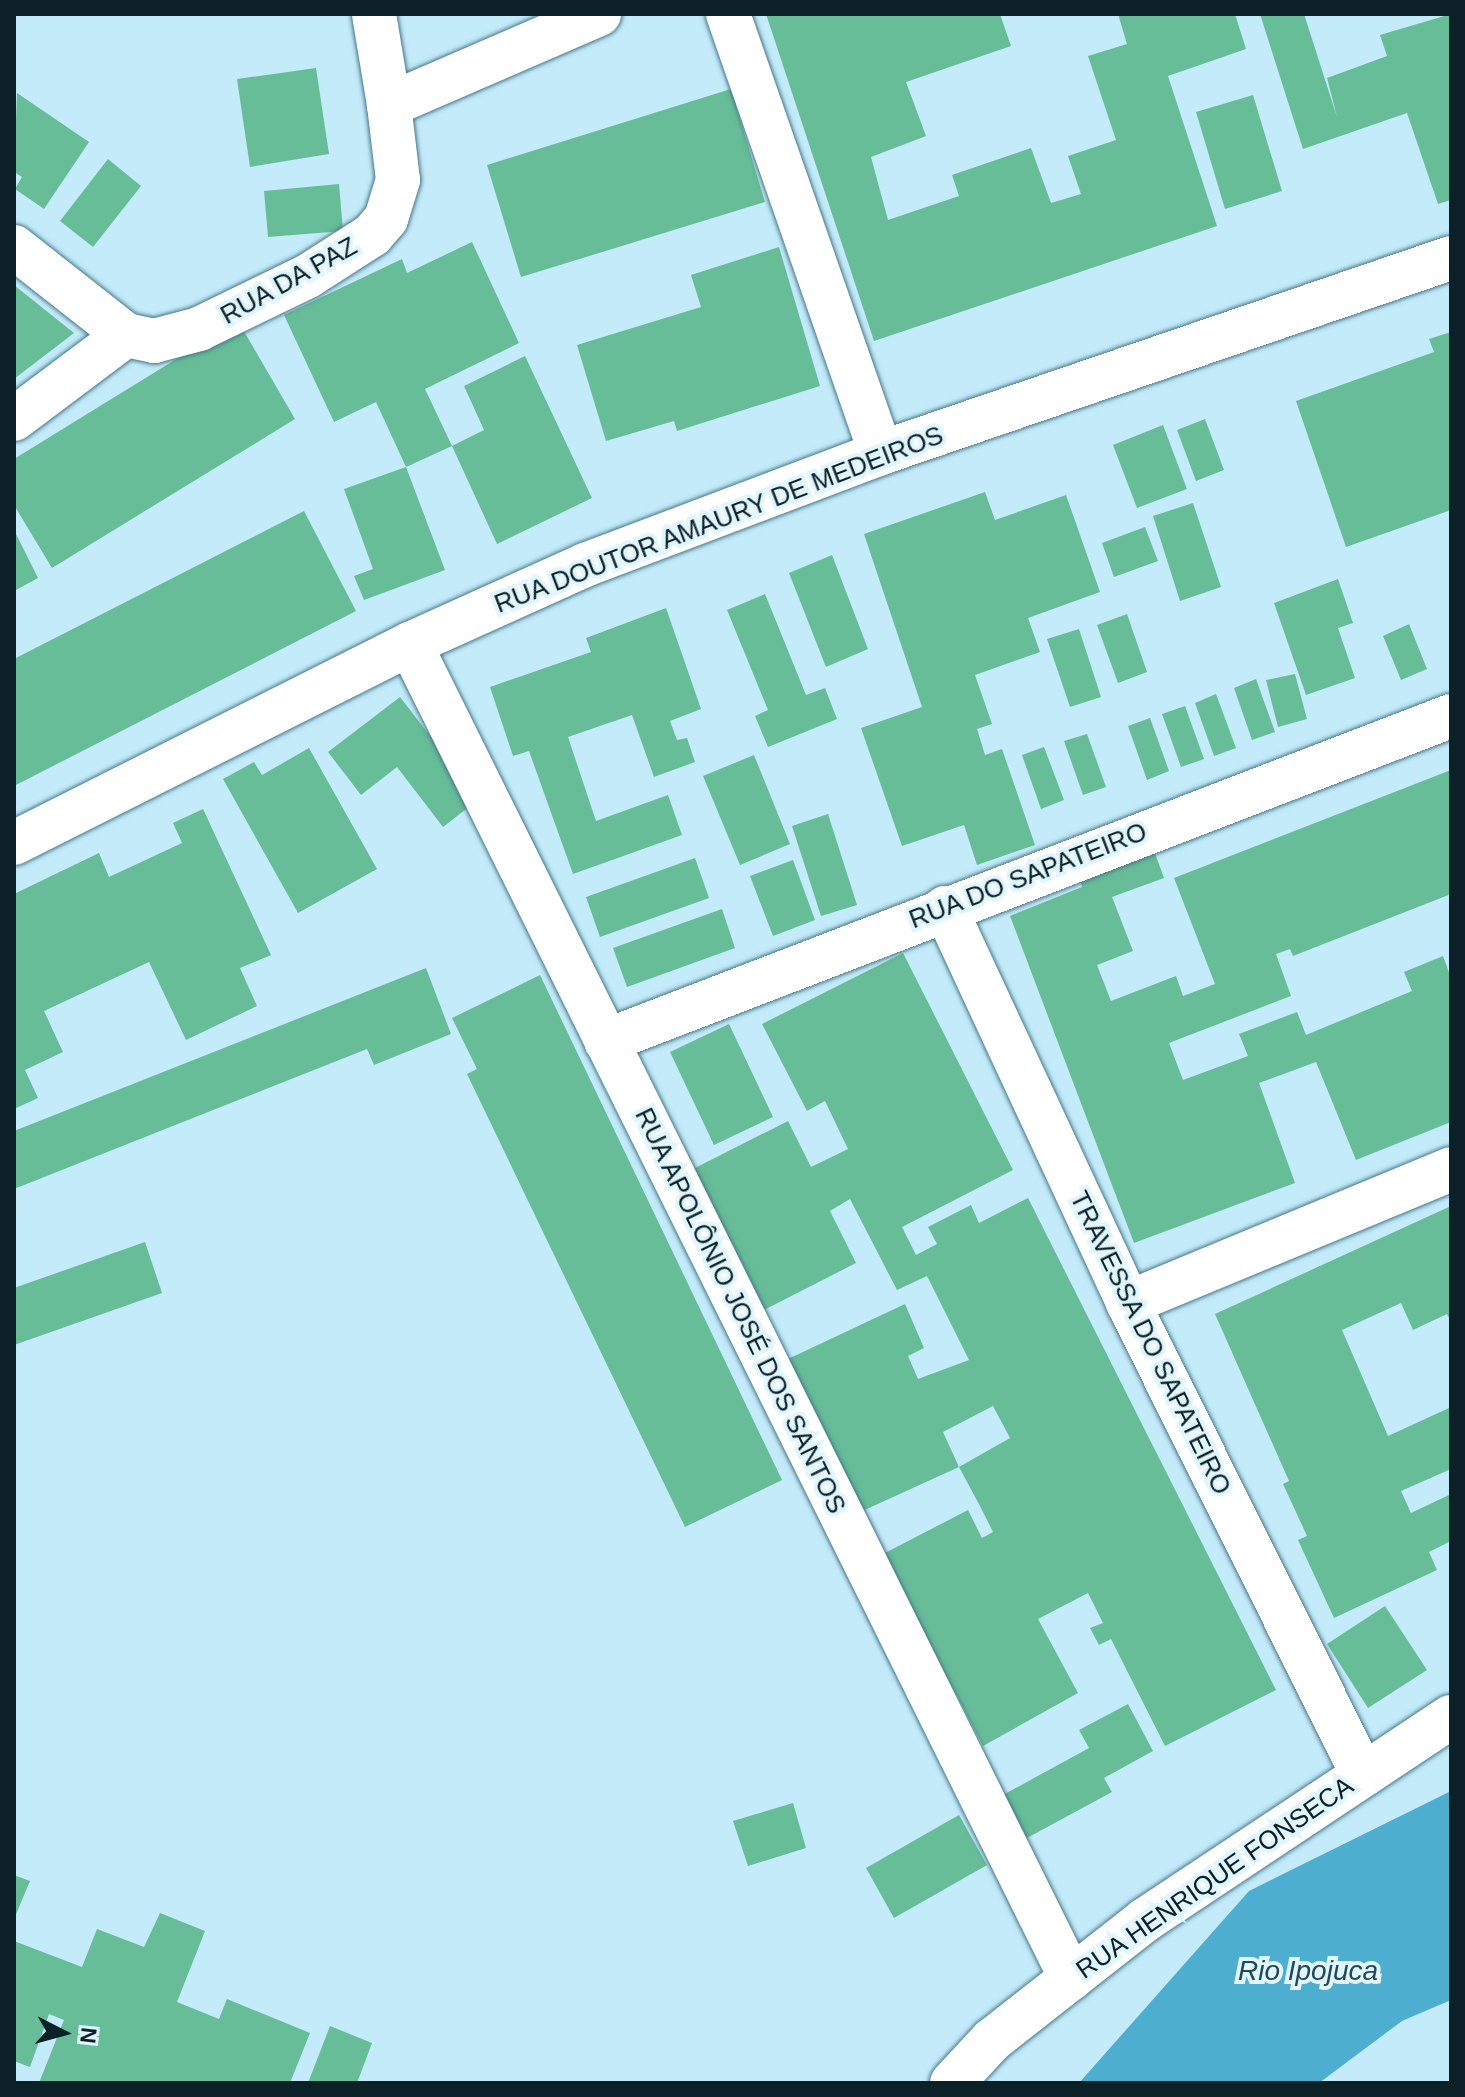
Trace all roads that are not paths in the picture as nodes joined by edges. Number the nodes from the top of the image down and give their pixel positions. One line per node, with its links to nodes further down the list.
1 (374, 14): 4 (street, RUA DA PAZ)
2 (599, 14): 4 (street)
3 (728, 14): 9 (street)
4 (389, 105): 7 (street, RUA DA PAZ)
5 (14, 247): 7 (street)
6 (1451, 258): 9 (street, RUA DOUTOR AMAURY DE MEDEIROS)
7 (126, 335): 8 (street)
8 (14, 419)
9 (881, 453): 10 (street, RUA DOUTOR AMAURY DE MEDEIROS)
10 (410, 644): 12 (street, RUA DOUTOR AMAURY DE MEDEIROS); 14 (street, RUA APOLÔNIO JOSÉ DOS SANTOS)
11 (1451, 716): 13 (street, RUA DO SAPATEIRO)
12 (14, 843)
13 (945, 908): 14 (street, RUA DO SAPATEIRO); 16 (street, TRAVESSA DO SAPATEIRO)
14 (606, 1041): 19 (street, RUA APOLÔNIO JOSÉ DOS SANTOS)
15 (1451, 1169): 16 (street)
16 (1128, 1303): 18 (street, TRAVESSA DO SAPATEIRO)
17 (1451, 1717): 18 (street, RUA HENRIQUE FONSECA)
18 (1363, 1775): 19 (street, RUA HENRIQUE FONSECA)
19 (1071, 1978): 20 (street, RUA HENRIQUE FONSECA)
20 (952, 2083)

